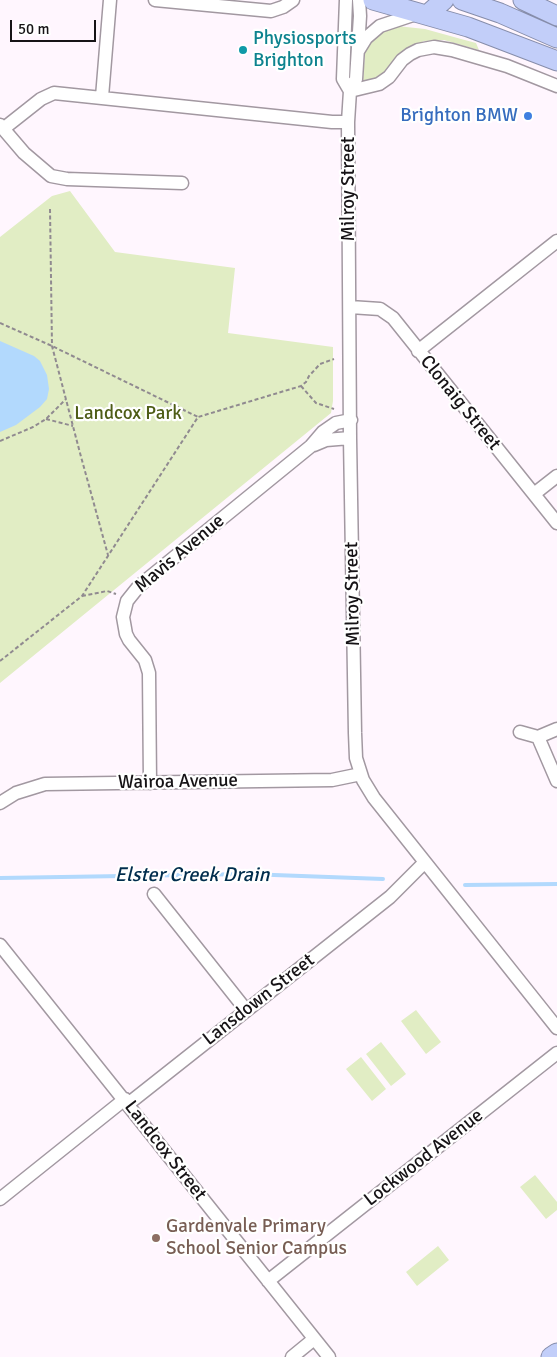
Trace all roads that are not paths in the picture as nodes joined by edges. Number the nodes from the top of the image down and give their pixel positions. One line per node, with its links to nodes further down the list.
1 (110, 0): 17 (street)
2 (155, 0): 3 (street)
3 (293, 0)
4 (346, 0): 16 (street, Milroy Street)
5 (359, 0): 13 (street, Milroy Street)
6 (373, 0): 10 (highway)
7 (444, 0): 10 (highway)
8 (462, 0): 12 (highway)
9 (523, 0): 11 (highway)
10 (423, 14): 13 (street); 14 (highway)
11 (557, 16)
12 (557, 38)
13 (358, 52): 16 (street, Milroy Street)
14 (557, 61)
15 (557, 86): 16 (street)
16 (350, 91): 18 (street, Milroy Street)
17 (102, 97): 18 (street); 19 (street)
18 (348, 122): 22 (street, Milroy Street)
19 (1, 127): 20 (street)
20 (182, 183)
21 (557, 241): 23 (street)
22 (350, 307): 23 (street, Clonaig Street); 24 (street, Milroy Street)
23 (418, 351): 28 (street, Clonaig Street)
24 (350, 420): 25 (street, Milroy Street); 26 (street, Mavis Avenue)
25 (350, 438): 26 (street, Mavis Avenue); 33 (street, Milroy Street)
26 (311, 446): 35 (street, Mavis Avenue)
27 (557, 476): 28 (street)
28 (534, 494): 29 (street, Clonaig Street)
29 (557, 523)
30 (557, 730): 32 (street)
31 (520, 732): 32 (street)
32 (538, 737): 34 (street)
33 (360, 774): 35 (street, Wairoa Avenue); 37 (street, Milroy Street)
34 (557, 781)
35 (150, 783): 36 (street, Wairoa Avenue)
36 (0, 803)
37 (428, 867): 40 (street, Lansdown Street); 41 (street, Milroy Street)
38 (154, 894): 40 (street)
39 (2, 954): 43 (street, Landcox Street)
40 (246, 1010): 43 (street, Lansdown Street)
41 (557, 1028)
42 (557, 1053): 45 (street, Lockwood Avenue)
43 (126, 1102): 44 (street, Lansdown Street); 45 (street, Landcox Street)
44 (0, 1199)
45 (268, 1281): 46 (street, Landcox Street)
46 (314, 1339): 48 (street); 49 (street, Landcox Street)
47 (557, 1352): 50 (highway)
48 (292, 1357)
49 (329, 1357)
50 (551, 1357)

